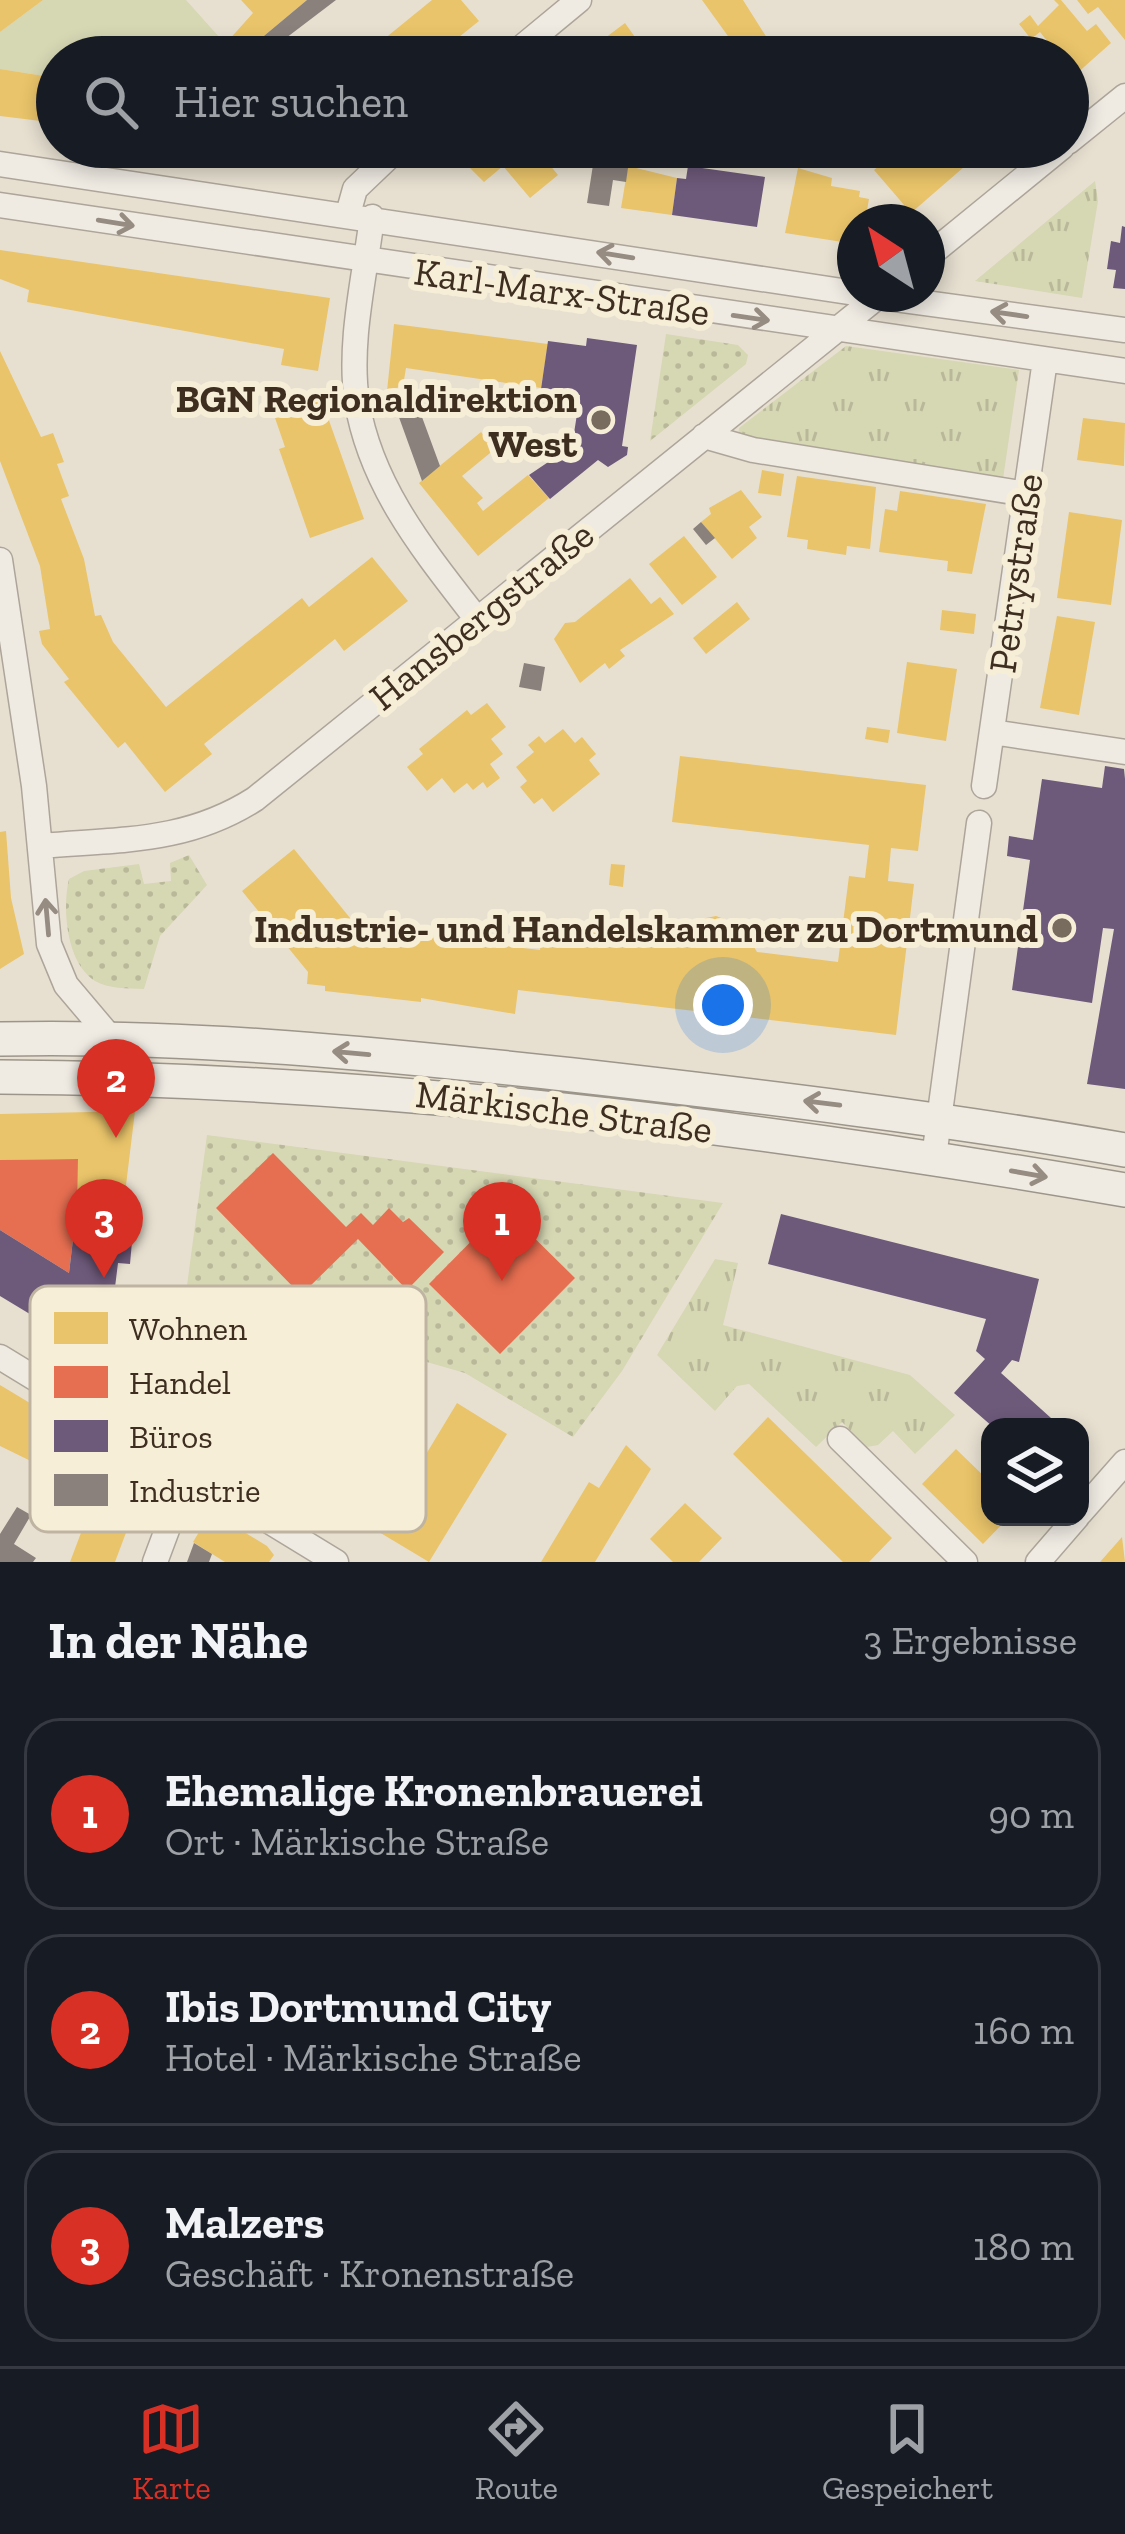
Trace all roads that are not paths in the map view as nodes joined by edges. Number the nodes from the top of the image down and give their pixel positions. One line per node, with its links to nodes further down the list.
1 (579, 0): 2 (street)
2 (535, 36)
3 (1125, 96): 4 (street)
4 (1089, 125)
5 (0, 164): 9 (street, Karl-Marx-Straße)
6 (377, 168): 9 (street)
7 (1037, 168): 10 (street)
8 (0, 205): 11 (street, Karl-Marx-Straße, one-way to 11)
9 (360, 216): 11 (street); 12 (street, Karl-Marx-Straße, one-way to 9)
10 (945, 242)
11 (367, 262): 15 (street, Karl-Marx-Straße, one-way to 15); 22 (street)
12 (837, 289)
13 (945, 305): 16 (street, Karl-Marx-Straße, one-way to 13)
14 (852, 312): 15 (street, Hansbergstraße)
15 (835, 329): 17 (street, Karl-Marx-Straße); 19 (street, Hansbergstraße)
16 (1125, 330)
17 (1045, 360): 18 (street, Karl-Marx-Straße); 20 (street, Petrystraße)
18 (1125, 371)
19 (704, 436): 20 (street); 22 (street, Hansbergstraße)
20 (1026, 494): 23 (street, Petrystraße)
21 (0, 560): 27 (street)
22 (476, 618): 27 (street, Hansbergstraße)
23 (992, 732): 24 (street); 25 (street, Petrystraße)
24 (1125, 752)
25 (984, 786)
26 (979, 823): 31 (street)
27 (42, 846): 28 (street, one-way to 27)
28 (110, 1037): 29 (main road, Märkische Straße); 31 (main road, Märkische Straße, one-way to 28)
29 (0, 1040)
30 (0, 1077): 33 (main road, Märkische Straße)
31 (939, 1118): 32 (main road, Märkische Straße); 33 (street)
32 (1125, 1150)
33 (934, 1157): 34 (main road, Märkische Straße, one-way to 34)
34 (1125, 1190)
35 (0, 1357): 36 (street)
36 (30, 1375)
37 (840, 1439): 45 (street)
38 (1125, 1462): 39 (street)
39 (1089, 1503)
40 (1069, 1526): 46 (street)
41 (166, 1532): 43 (street)
42 (288, 1532): 44 (street)
43 (155, 1562)
44 (336, 1562)
45 (965, 1562)
46 (1038, 1562)

